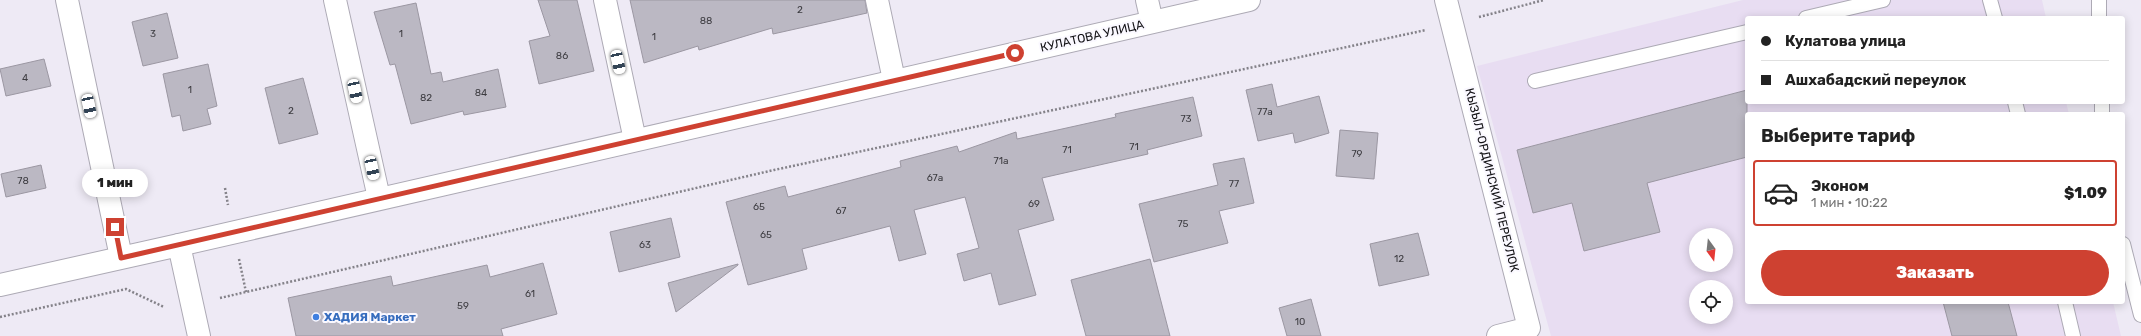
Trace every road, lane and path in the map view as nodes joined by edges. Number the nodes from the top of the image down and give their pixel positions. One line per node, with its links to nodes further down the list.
1 (66, 0): 24 (street)
2 (335, 0): 21 (street)
3 (604, 0): 20 (street)
4 (877, 0): 18 (street)
5 (1147, 0): 15 (street)
6 (1249, 0): 15 (street, КУЛАТОВА УЛИЦА)
7 (1446, 0): 16 (street, КЫЗЫЛ-ОРДИНСКИЙ ПЕРЕУЛОК)
8 (1544, 0): 16 (path)
9 (1883, 0): 12 (lane)
10 (1990, 0): 13 (lane)
11 (2099, 0): 14 (lane)
12 (1815, 16)
13 (1994, 16)
14 (2099, 16)
15 (1152, 22): 18 (street, КУЛАТОВА УЛИЦА)
16 (1452, 24): 26 (path); 31 (street, КЫЗЫЛ-ОРДИНСКИЙ ПЕРЕУЛОК)
17 (1745, 32): 19 (lane)
18 (894, 80): 20 (street, КУЛАТОВА УЛИЦА)
19 (1535, 82)
20 (635, 140): 21 (street, КУЛАТОВА УЛИЦА)
21 (379, 198): 22 (street, КУЛАТОВА УЛИЦА)
22 (179, 245): 24 (street, КУЛАТОВА УЛИЦА); 26 (street)
23 (2125, 252): 28 (lane)
24 (121, 258): 25 (street, КУЛАТОВА УЛИЦА)
25 (0, 285)
26 (192, 303): 29 (path); 30 (street)
27 (2065, 304): 32 (lane)
28 (2141, 315)
29 (0, 317)
30 (200, 336)
31 (1498, 336)
32 (2073, 336)

